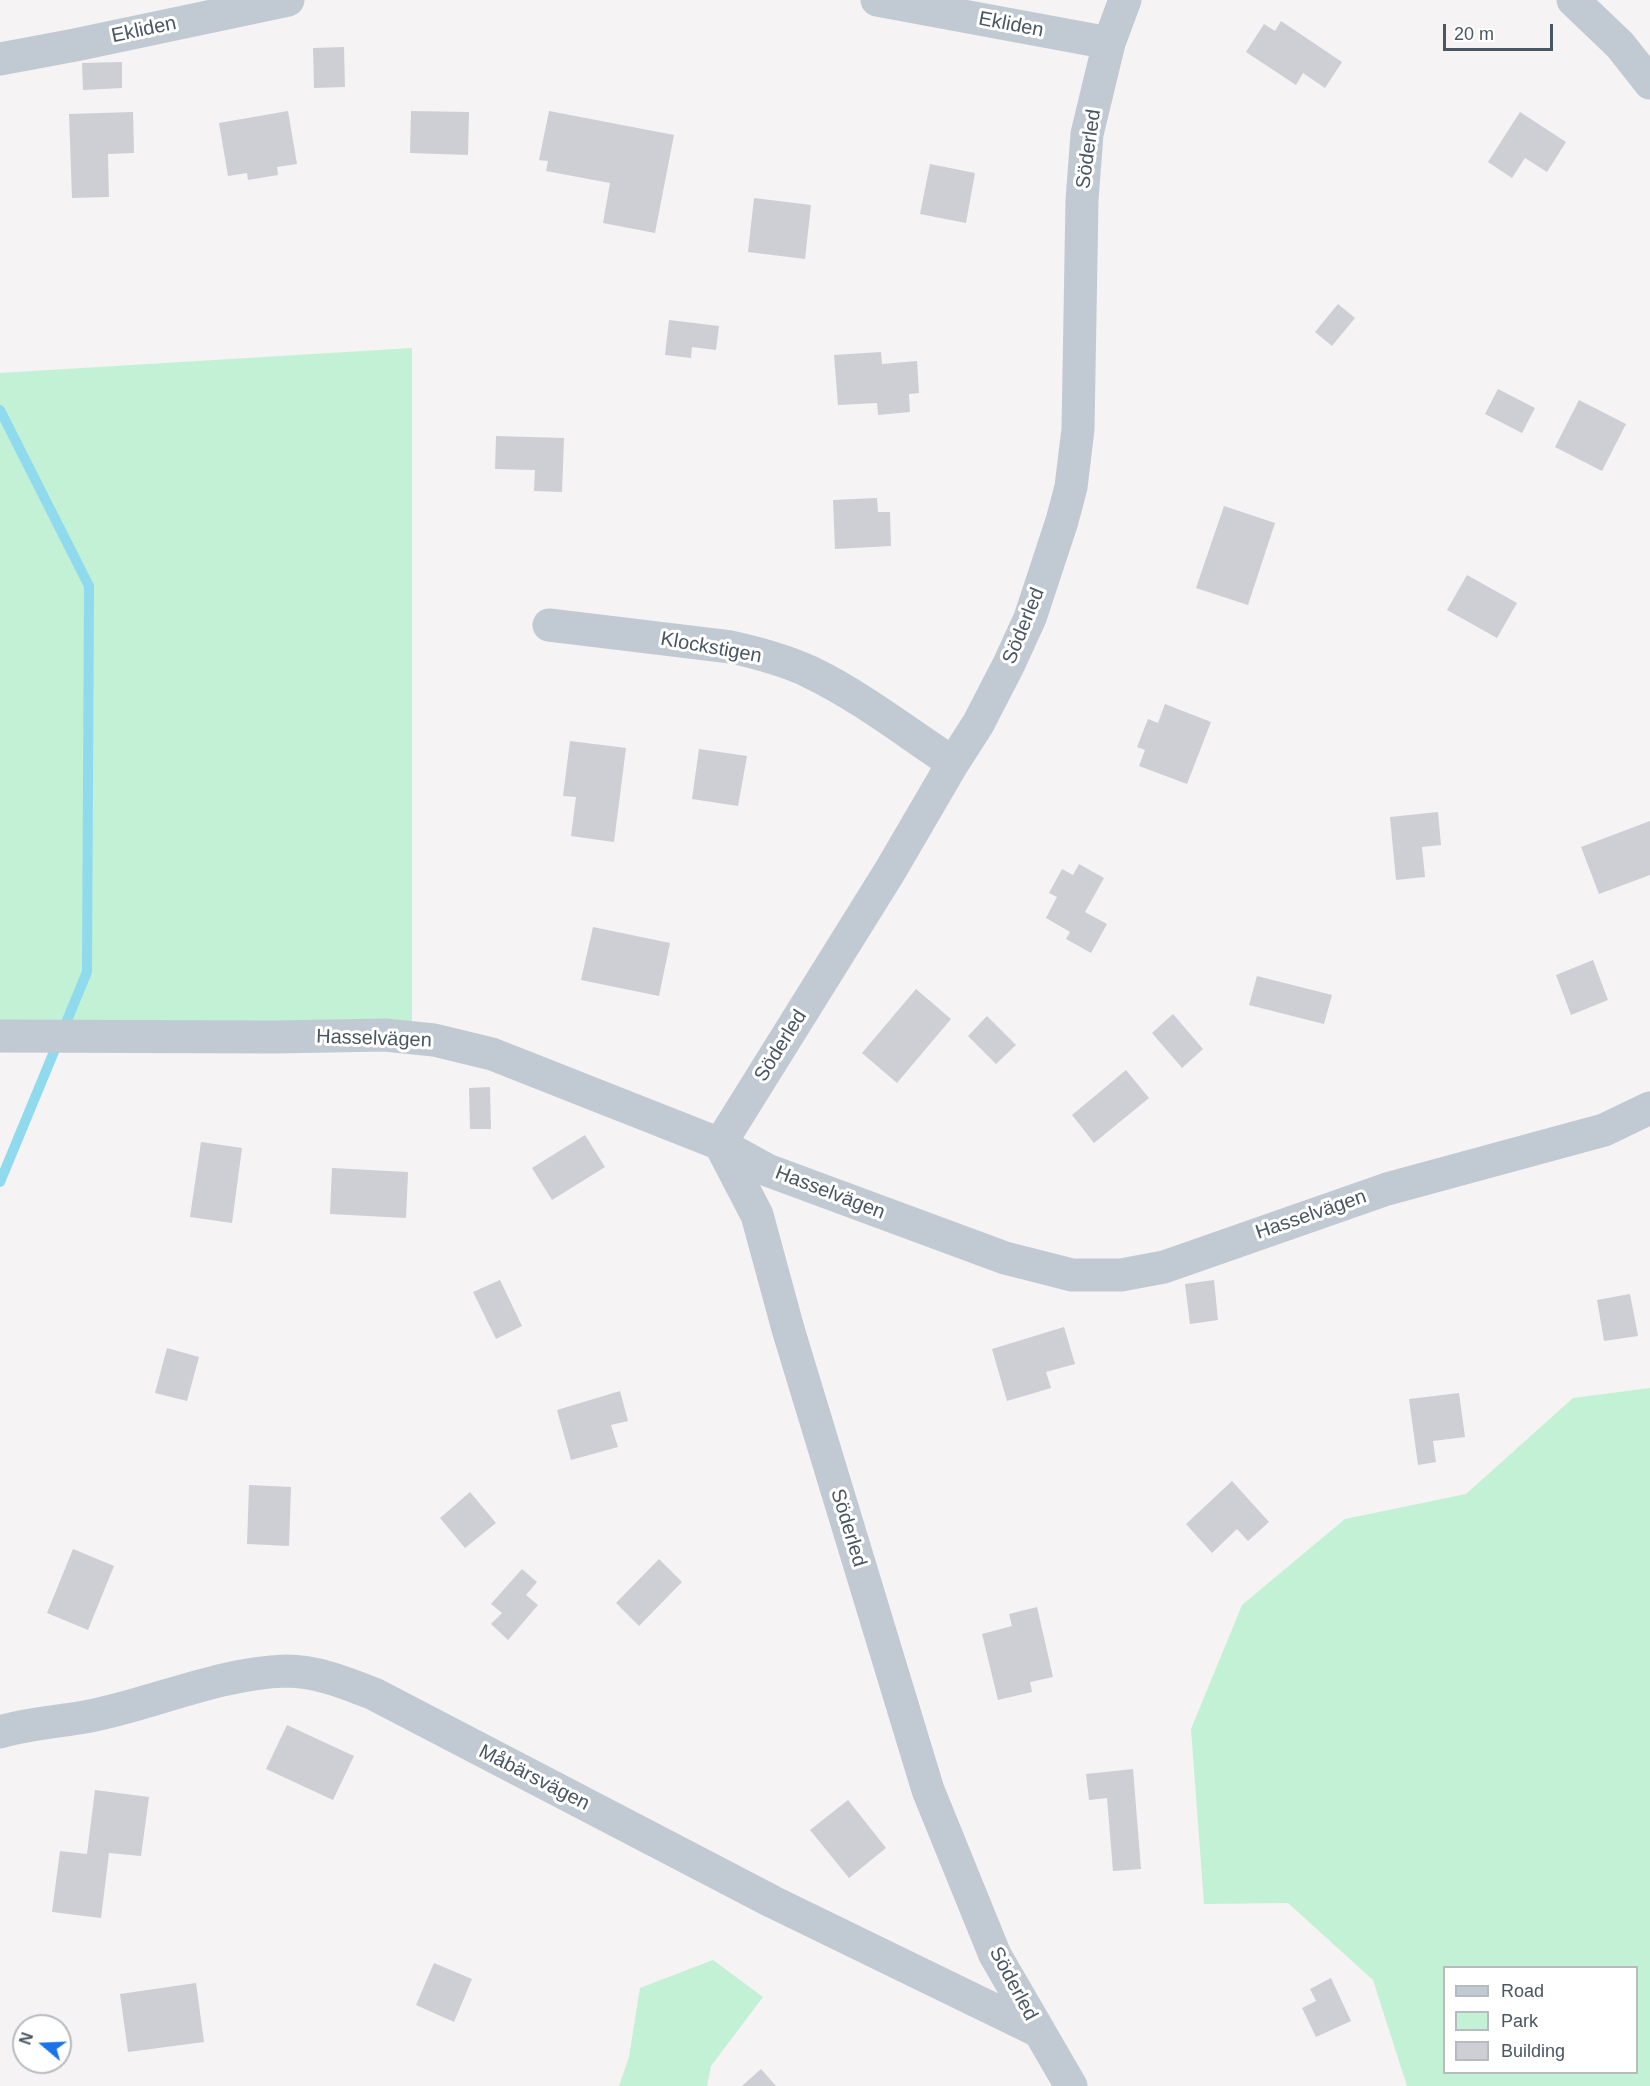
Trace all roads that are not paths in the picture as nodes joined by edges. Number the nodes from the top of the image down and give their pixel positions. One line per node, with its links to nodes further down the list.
1 (288, 0): 6 (street, Ekliden)
2 (877, 0): 5 (street, Ekliden)
3 (1125, 0): 5 (street, Söderled)
4 (1573, 0): 7 (street)
5 (1109, 43): 9 (street, Söderled)
6 (0, 59)
7 (1650, 83)
8 (549, 626): 9 (street, Klockstigen)
9 (953, 763): 12 (street, Söderled)
10 (0, 1036): 12 (street, Hasselvägen)
11 (1650, 1108): 12 (street, Hasselvägen)
12 (720, 1144): 14 (street, Söderled)
13 (0, 1732): 14 (street, Måbärsvägen)
14 (1038, 2031): 15 (street, Söderled)
15 (1071, 2086)

